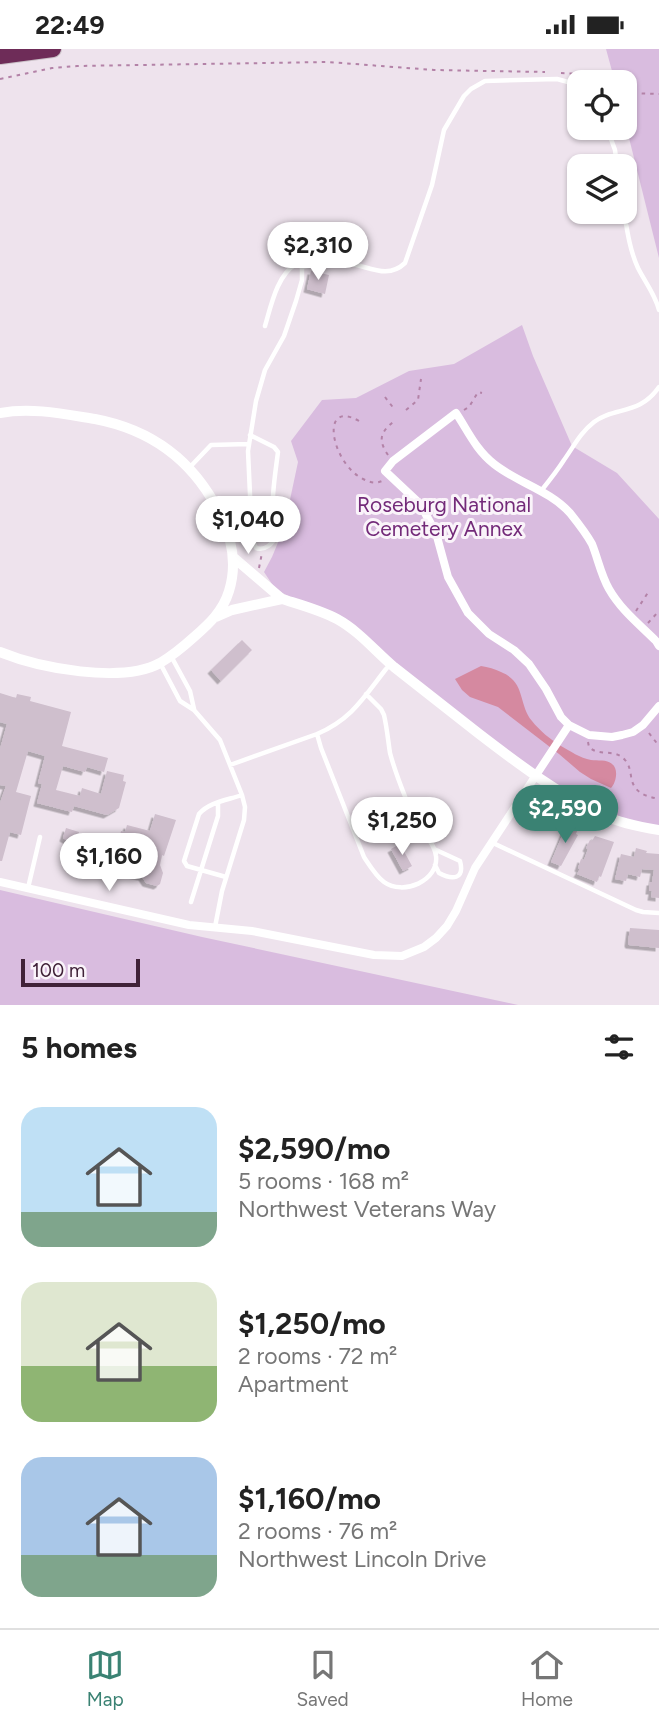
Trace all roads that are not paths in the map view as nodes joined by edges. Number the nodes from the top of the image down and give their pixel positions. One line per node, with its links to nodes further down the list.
1 (53, 49): 2 (highway)
2 (0, 57)
3 (567, 82): 5 (lane)
4 (626, 224): 6 (lane)
5 (302, 267): 7 (lane); 10 (lane)
6 (659, 310)
7 (264, 326)
8 (659, 387): 13 (lane)
9 (0, 413): 12 (street)
10 (250, 435): 11 (lane); 11 (lane)
11 (248, 444): 12 (lane)
12 (189, 467): 14 (street)
13 (541, 491): 17 (street); 25 (street)
14 (233, 557): 15 (street); 16 (street)
15 (282, 599): 16 (street); 21 (street)
16 (216, 617): 19 (street)
17 (659, 646)
18 (0, 652): 20 (street)
19 (170, 656): 20 (street); 24 (lane)
20 (160, 663): 24 (lane)
21 (391, 664): 22 (lane); 28 (street)
22 (366, 694): 26 (lane); 34 (lane)
23 (659, 706): 25 (street)
24 (194, 709): 27 (lane)
25 (569, 725): 28 (street)
26 (317, 734): 27 (lane); 35 (lane)
27 (230, 765): 29 (lane)
28 (535, 775): 31 (street); 33 (street)
29 (242, 795): 30 (lane); 37 (lane)
30 (218, 803): 36 (lane); 36 (lane)
31 (659, 830)
32 (40, 837): 39 (lane)
33 (492, 843): 41 (lane); 42 (street)
34 (433, 848): 35 (lane); 35 (lane)
35 (435, 865)
36 (201, 870): 37 (lane); 40 (lane)
37 (226, 877): 42 (lane)
38 (0, 882): 39 (street)
39 (28, 888): 42 (street)
40 (191, 902)
41 (659, 913)
42 (215, 928)

